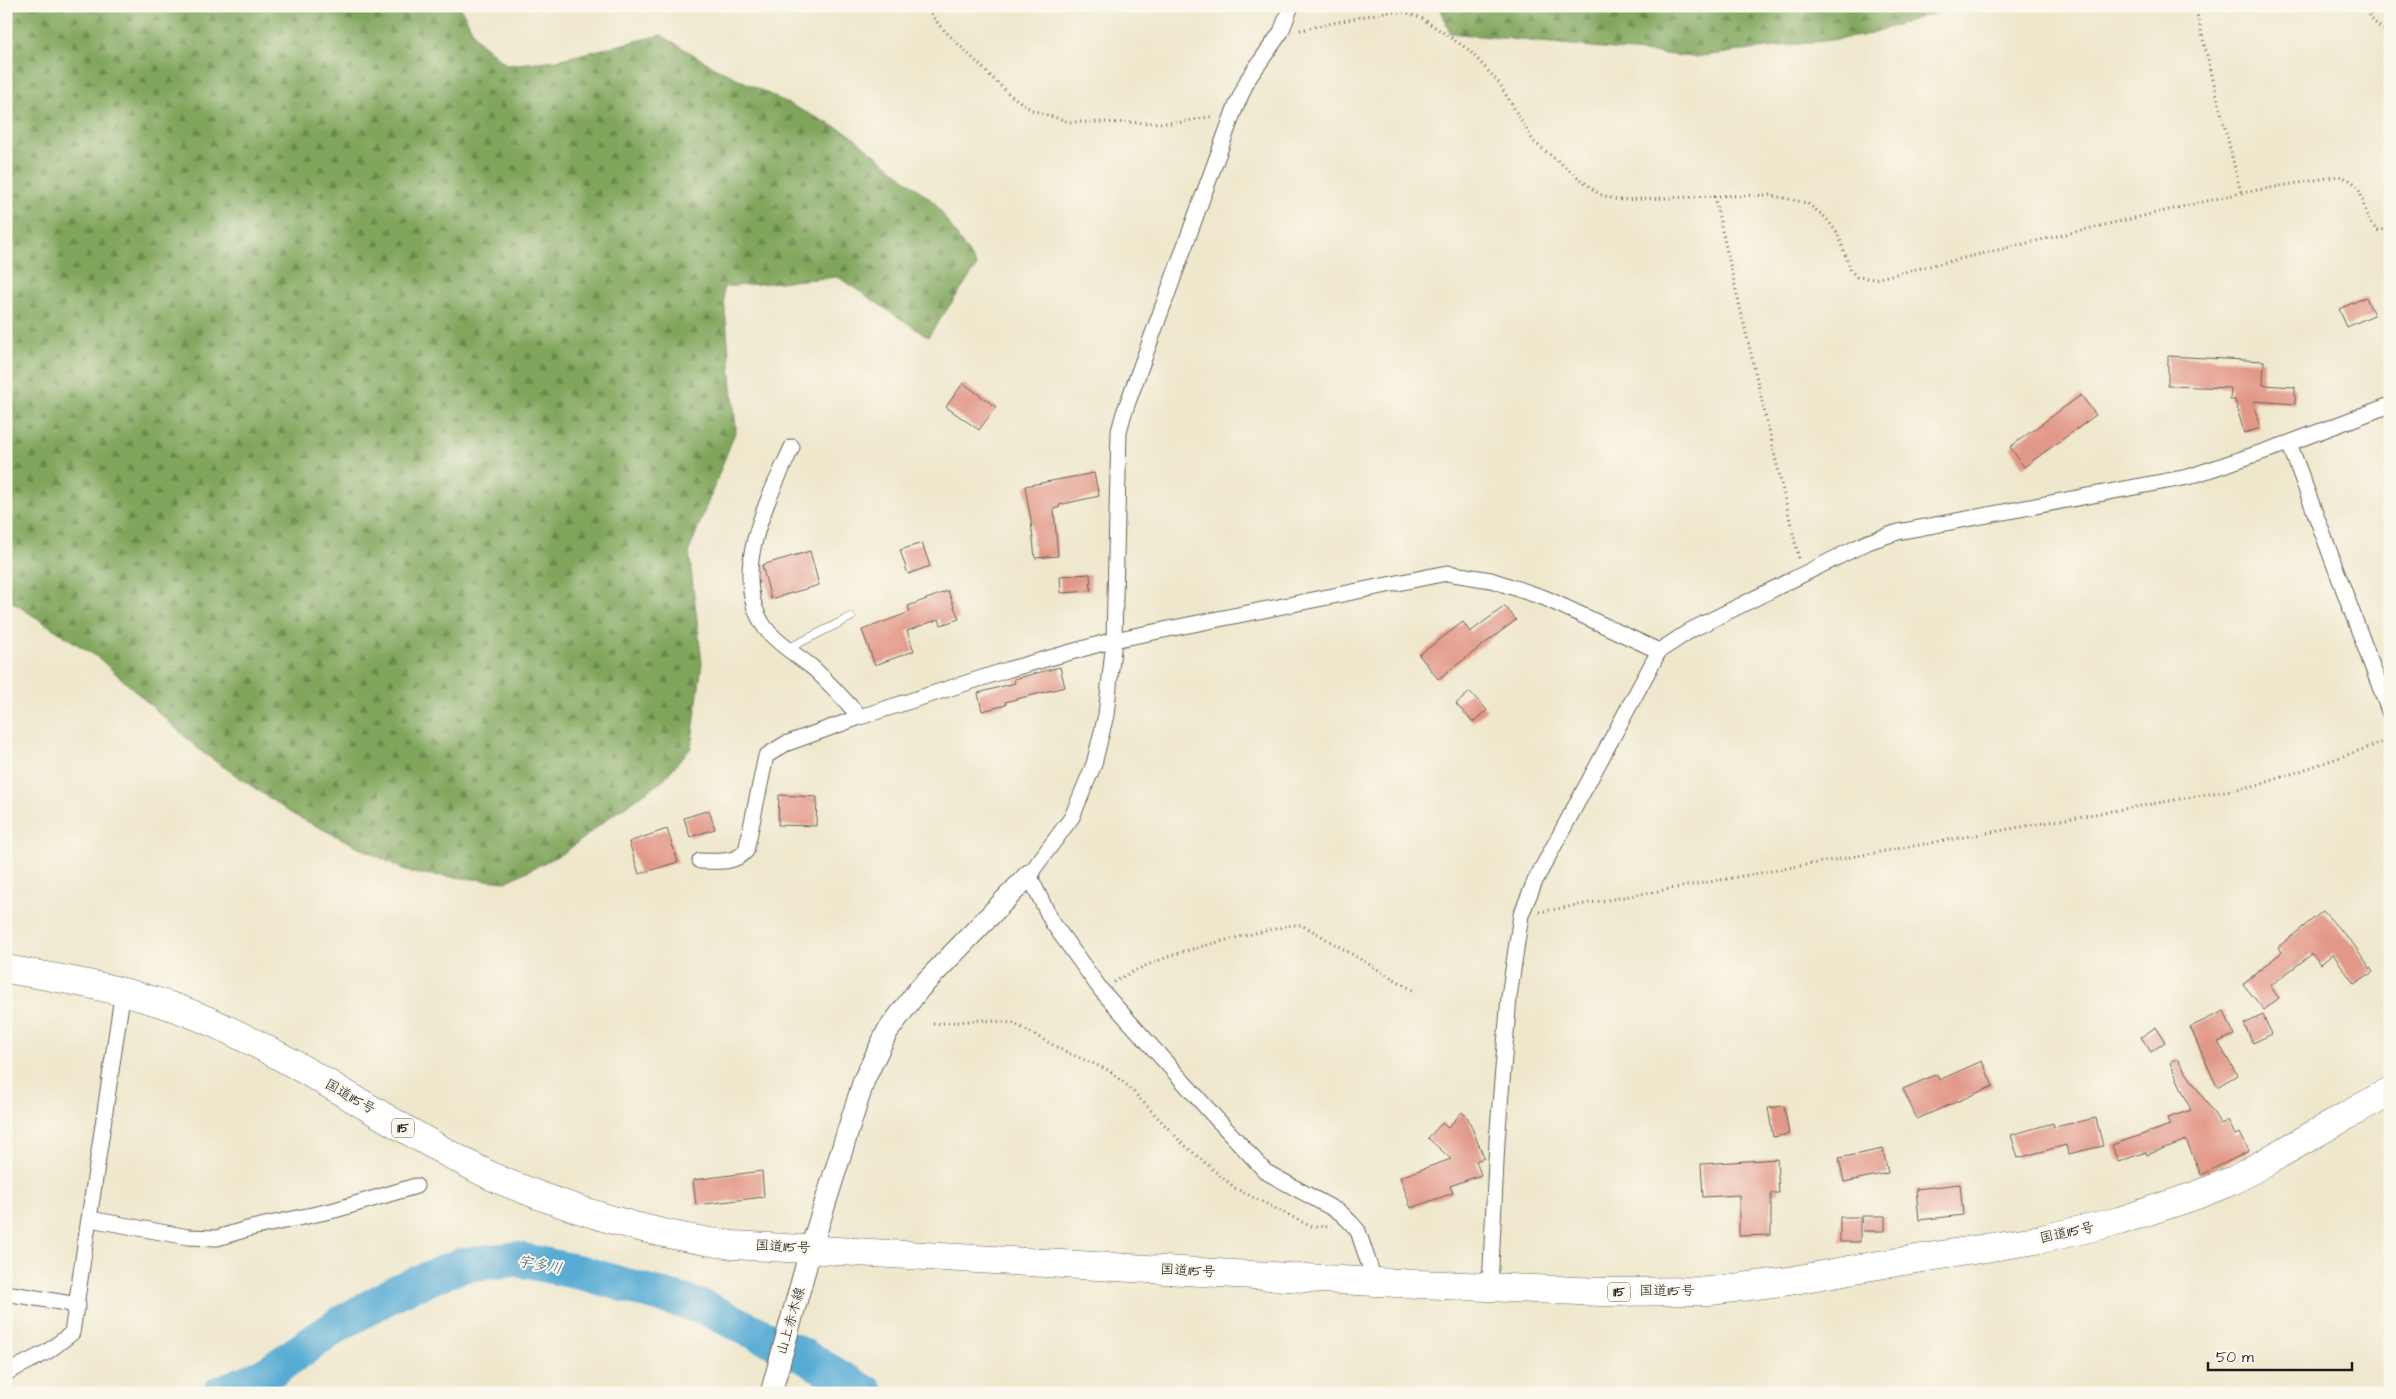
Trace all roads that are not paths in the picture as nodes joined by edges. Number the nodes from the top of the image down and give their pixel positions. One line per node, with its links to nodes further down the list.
1 (1291, 6): 6 (street)
2 (2390, 405): 3 (street)
3 (2289, 443): 8 (street); 9 (street)
4 (792, 447): 7 (street)
5 (851, 617): 7 (lane)
6 (1114, 640): 8 (street); 10 (street); 12 (street)
7 (789, 648): 10 (street)
8 (1658, 651): 20 (street)
9 (2390, 714)
10 (860, 717): 11 (street)
11 (700, 861)
12 (1029, 875): 18 (street, 山上赤木線); 19 (street)
13 (6, 969): 14 (highway, 国道115号 / 115)
14 (123, 990): 17 (street); 18 (highway, 国道115号 / 115)
15 (2390, 1090): 20 (highway, 国道115号 / 115)
16 (416, 1186): 17 (street)
17 (90, 1219): 22 (street)
18 (809, 1256): 19 (highway, 国道115号 / 115); 24 (street, 山上赤木線)
19 (1375, 1282): 20 (highway, 国道115号 / 115)
20 (1490, 1286)
21 (6, 1293): 22 (street)
22 (78, 1305): 23 (street)
23 (6, 1373)
24 (771, 1393)

